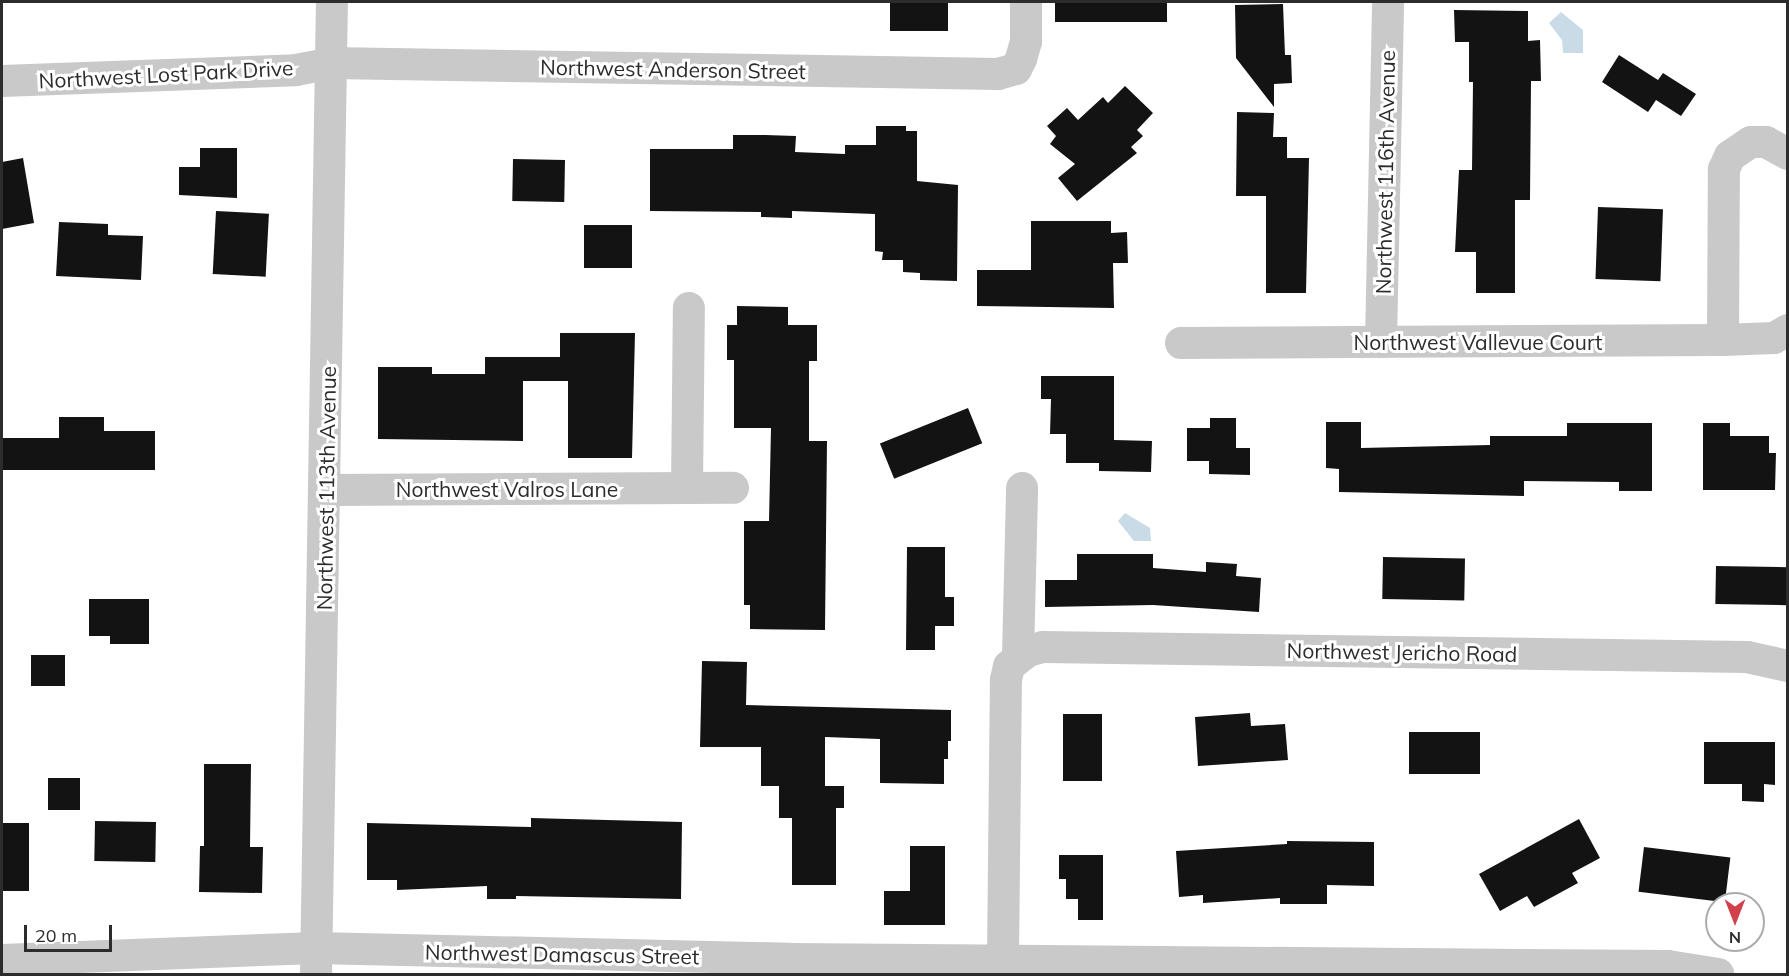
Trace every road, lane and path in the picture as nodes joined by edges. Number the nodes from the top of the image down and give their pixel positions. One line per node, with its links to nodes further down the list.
1 (333, 2): 4 (street, Northwest 113th Avenue)
2 (1026, 2): 4 (street, Northwest Anderson Street)
3 (1388, 2): 10 (street, Northwest 116th Avenue)
4 (330, 63): 5 (street, Northwest Lost Park Drive); 15 (street, Northwest 113th Avenue)
5 (2, 81)
6 (1788, 154): 9 (street)
7 (689, 308): 12 (street)
8 (1781, 334): 9 (street, Northwest Vallevue Court)
9 (1723, 340): 10 (street, Northwest Vallevue Court)
10 (1381, 342): 11 (street, Northwest Vallevue Court)
11 (1181, 343)
12 (687, 488): 13 (street, Northwest Valros Lane); 15 (street, Northwest Valros Lane)
13 (733, 488)
14 (1022, 488): 16 (street)
15 (327, 490): 20 (street, Northwest 113th Avenue)
16 (1018, 656): 17 (street, Northwest Jericho Road); 18 (street)
17 (1788, 666)
18 (1003, 959): 21 (street, Northwest Damascus Street); 22 (street, Northwest Damascus Street)
19 (2, 960): 20 (street)
20 (316, 961): 21 (street, Northwest Damascus Street)
21 (789, 967)
22 (1455, 969): 23 (street, Northwest Damascus Street)
23 (1718, 975)

